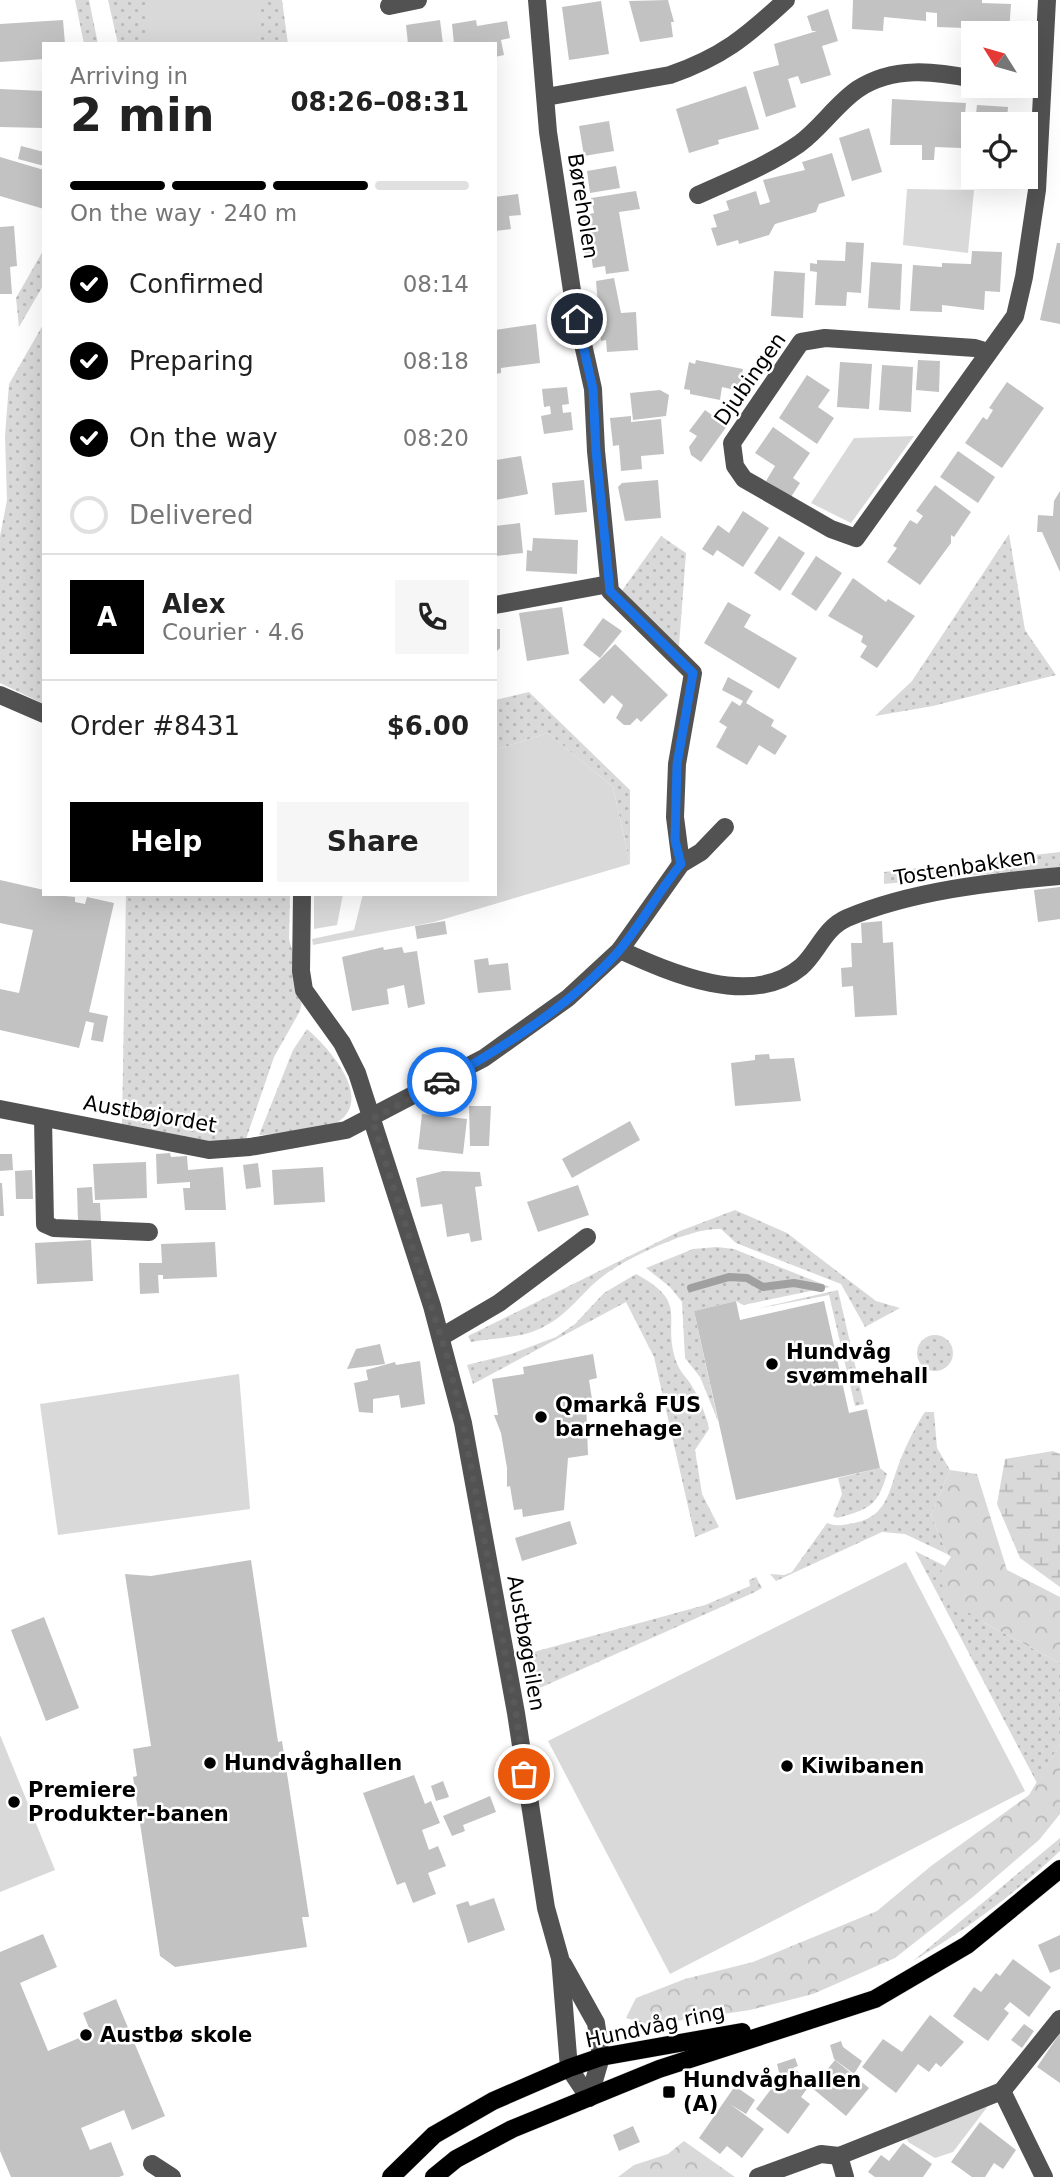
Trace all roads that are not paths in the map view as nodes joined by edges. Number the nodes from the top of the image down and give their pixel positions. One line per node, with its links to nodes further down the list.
1 (418, 0): 5 (street)
2 (537, 0): 9 (street, Børeholen)
3 (786, 0): 9 (street)
4 (1046, 0): 8 (street, Djubingen)
5 (389, 6)
6 (961, 78): 10 (street)
7 (1038, 88): 8 (street)
8 (1041, 88): 11 (street, Djubingen)
9 (546, 97): 12 (street, Børeholen)
10 (698, 195)
11 (988, 352): 11 (street, Djubingen)
12 (609, 584): 13 (street); 17 (street)
13 (497, 605)
14 (0, 695): 15 (street)
15 (42, 713)
16 (725, 827): 17 (street)
17 (681, 864): 20 (street)
18 (1060, 876): 20 (street, Tostenbakken)
19 (302, 896): 23 (street, Austbøgeilen)
20 (620, 950): 23 (street)
21 (0, 1109): 22 (street, Austbøjordet)
22 (43, 1118): 23 (street, Austbøjordet); 24 (street)
23 (372, 1119): 26 (street, Austbøgeilen)
24 (149, 1233)
25 (587, 1237): 26 (street)
26 (441, 1336): 28 (street, Austbøgeilen)
27 (1060, 1868): 29 (main road, Hundvåg ring)
28 (560, 1958): 31 (street, Austbøgeilen); 32 (street, Austbøgeilen)
29 (875, 1999): 31 (main road, Hundvåg ring); 34 (main road, Hundvåg ring)
30 (1060, 2019): 33 (street)
31 (601, 2057): 32 (main road, Hundvåg ring); 34 (street, Austbøgeilen)
32 (569, 2068): 34 (street, Austbøgeilen); 38 (main road, Hundvåg ring)
33 (1003, 2091): 35 (street); 42 (street)
34 (589, 2098): 39 (main road, Hundvåg ring)
35 (839, 2156): 40 (street); 41 (street)
36 (152, 2164): 37 (street)
37 (171, 2177)
38 (391, 2177)
39 (434, 2177)
40 (758, 2177)
41 (845, 2177)
42 (1044, 2177)

